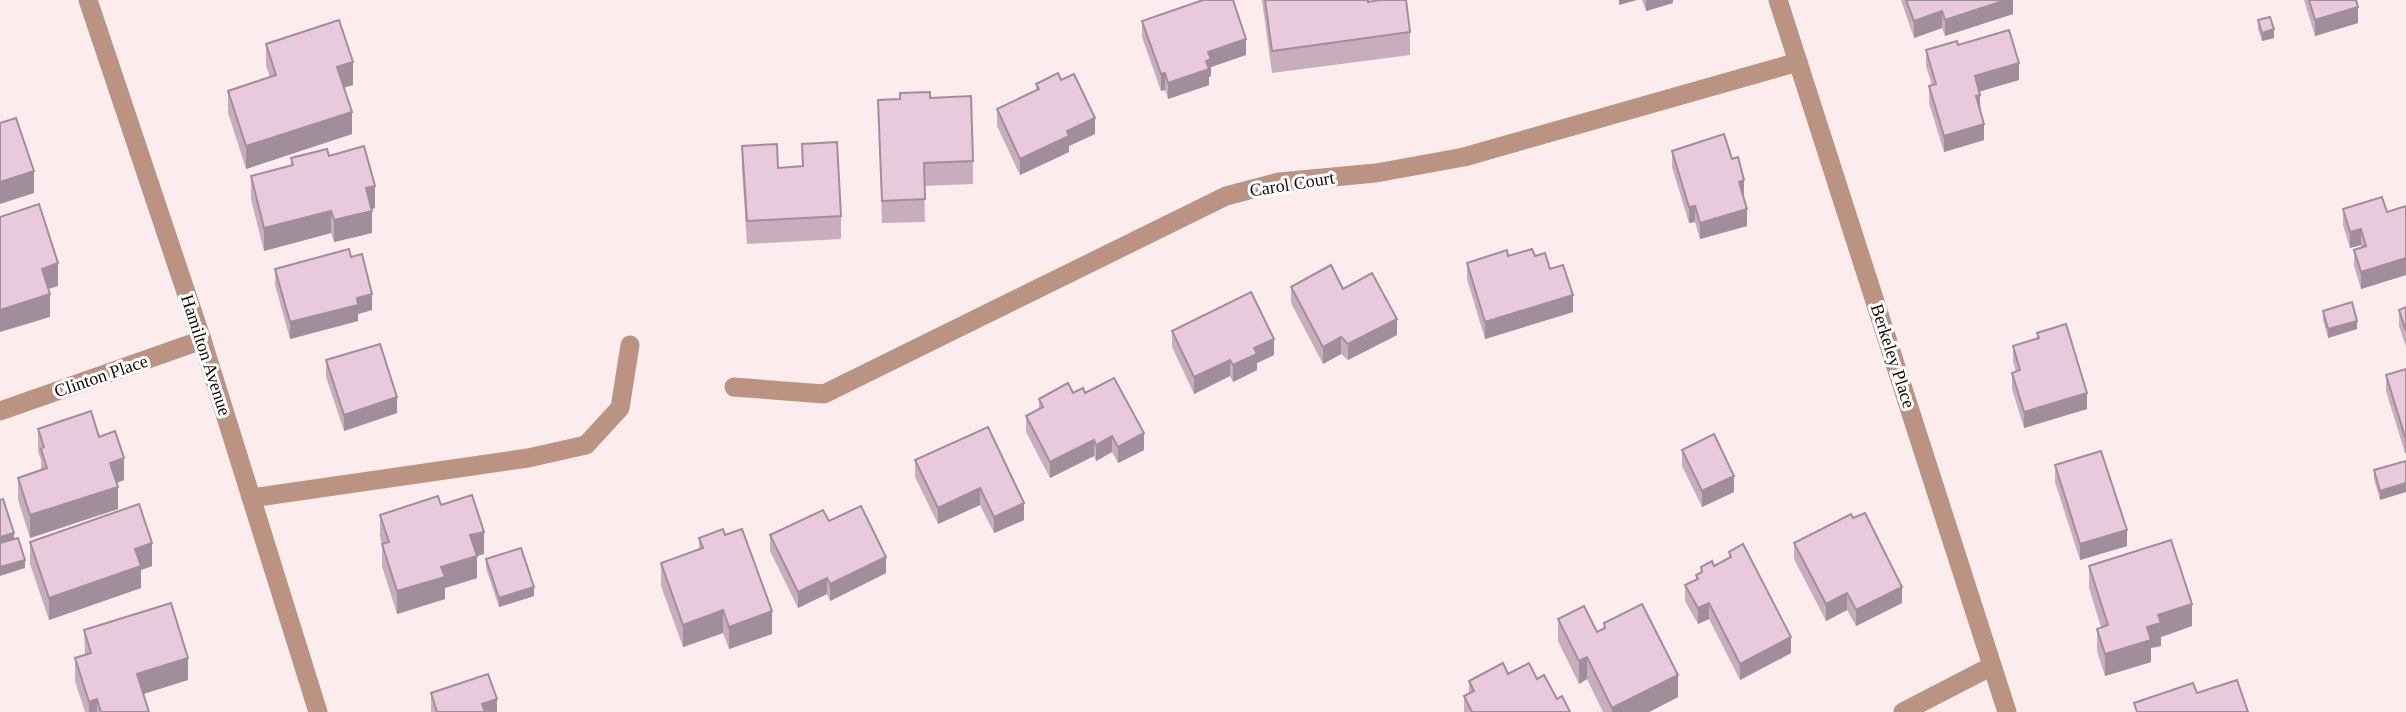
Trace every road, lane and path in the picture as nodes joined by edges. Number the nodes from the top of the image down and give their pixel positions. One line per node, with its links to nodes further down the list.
1 (88, 0): 4 (street, Hamilton Avenue)
2 (1778, 0): 3 (street, Berkeley Place)
3 (1798, 62): 6 (street, Carol Court); 9 (street, Berkeley Place)
4 (202, 341): 7 (street, Clinton Place); 8 (street, Hamilton Avenue)
5 (630, 345): 8 (street)
6 (734, 387)
7 (0, 411)
8 (251, 498): 10 (street, Hamilton Avenue)
9 (1992, 666): 11 (street); 12 (street, Berkeley Place)
10 (318, 712)
11 (1903, 712)
12 (2007, 712)

